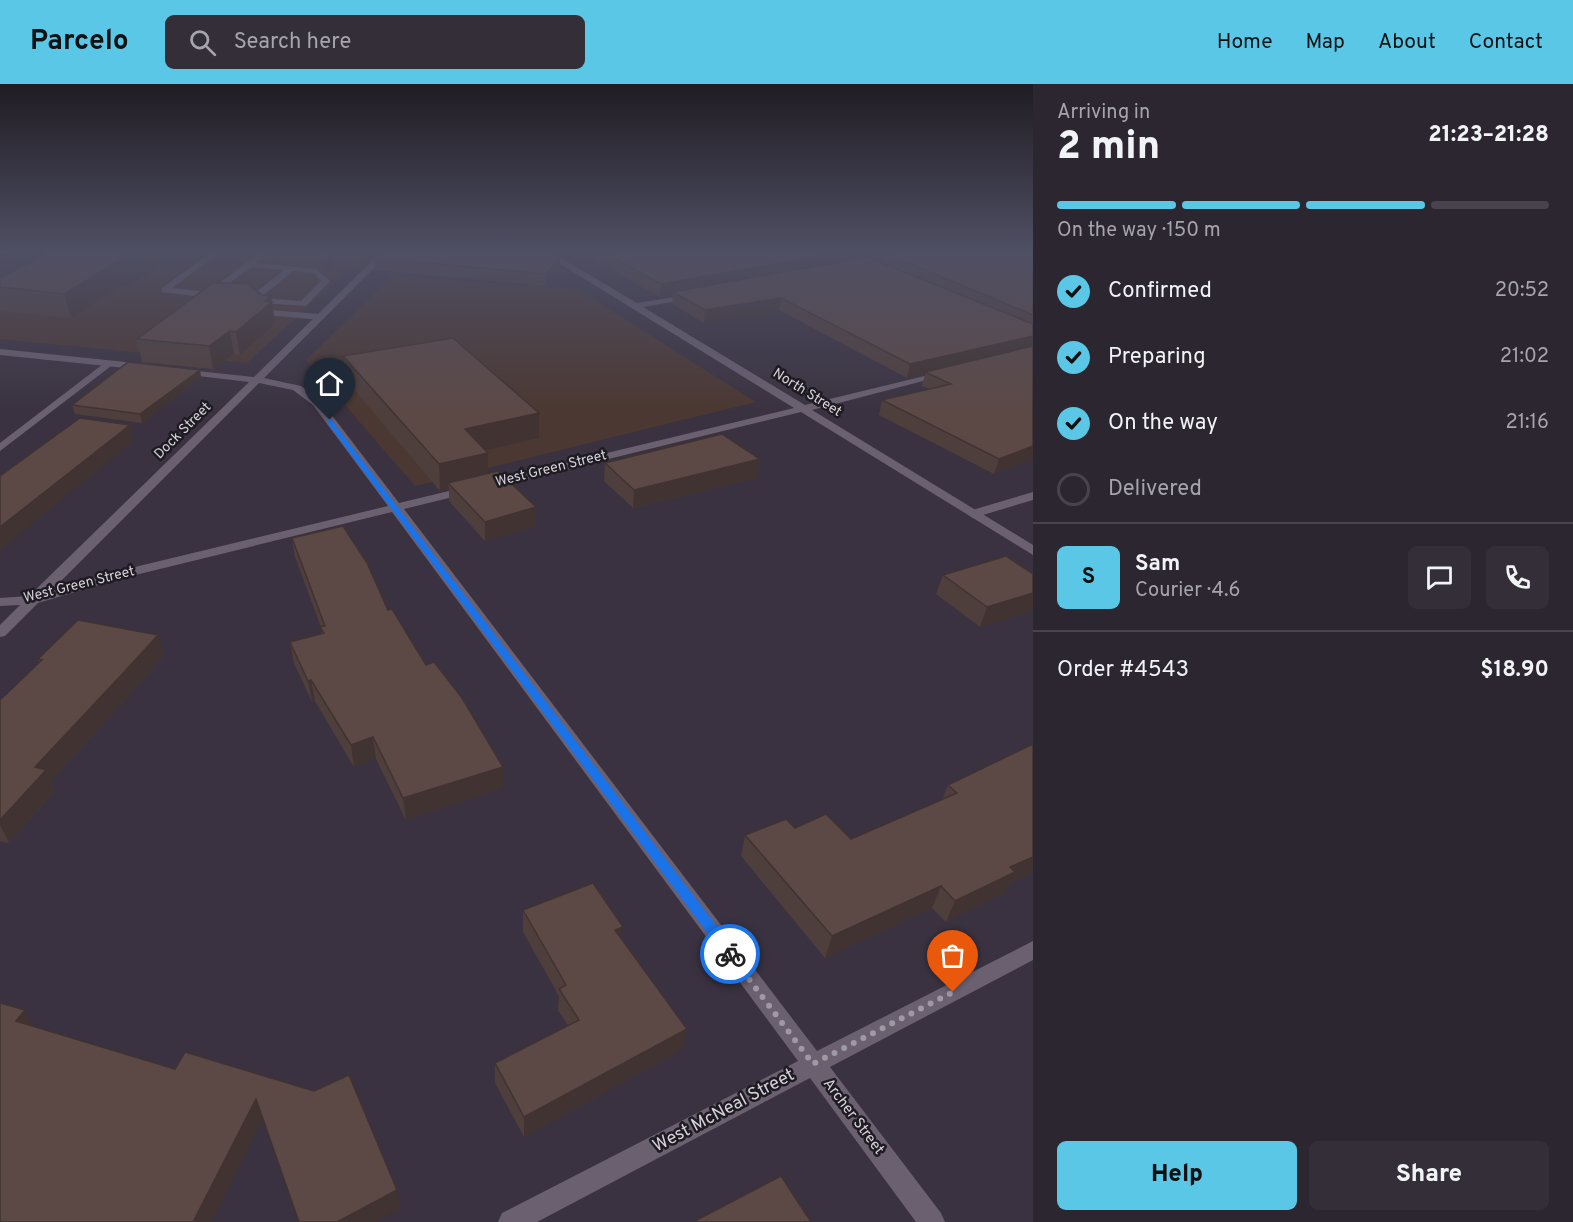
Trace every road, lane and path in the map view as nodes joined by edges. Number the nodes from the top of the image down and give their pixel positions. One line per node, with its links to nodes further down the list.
1 (255, 304): 6 (street)
2 (334, 304): 6 (street, Dock Street)
3 (633, 304): 5 (street, North Street)
4 (646, 304): 5 (street)
5 (636, 306): 13 (street, North Street)
6 (321, 317): 12 (street, Dock Street)
7 (0, 352): 8 (street)
8 (110, 363): 9 (street); 14 (street)
9 (156, 368)
10 (167, 369): 12 (street, Archer Street)
11 (952, 372): 13 (street, West Green Street)
12 (258, 379): 16 (street, Archer Street); 19 (street, Dock Street)
13 (803, 408): 16 (street, West Green Street); 17 (street, North Street)
14 (0, 448)
15 (1033, 496): 17 (street)
16 (394, 507): 19 (street, West Green Street); 23 (street, Archer Street)
17 (973, 514): 18 (street, North Street)
18 (1033, 551)
19 (34, 600): 20 (street, West Green Street); 21 (street, Dock Street)
20 (0, 602)
21 (0, 633)
22 (1033, 950): 23 (street, West McNeal Street)
23 (813, 1064): 24 (street, West McNeal Street); 25 (street, Archer Street)
24 (512, 1222)
25 (932, 1222)

